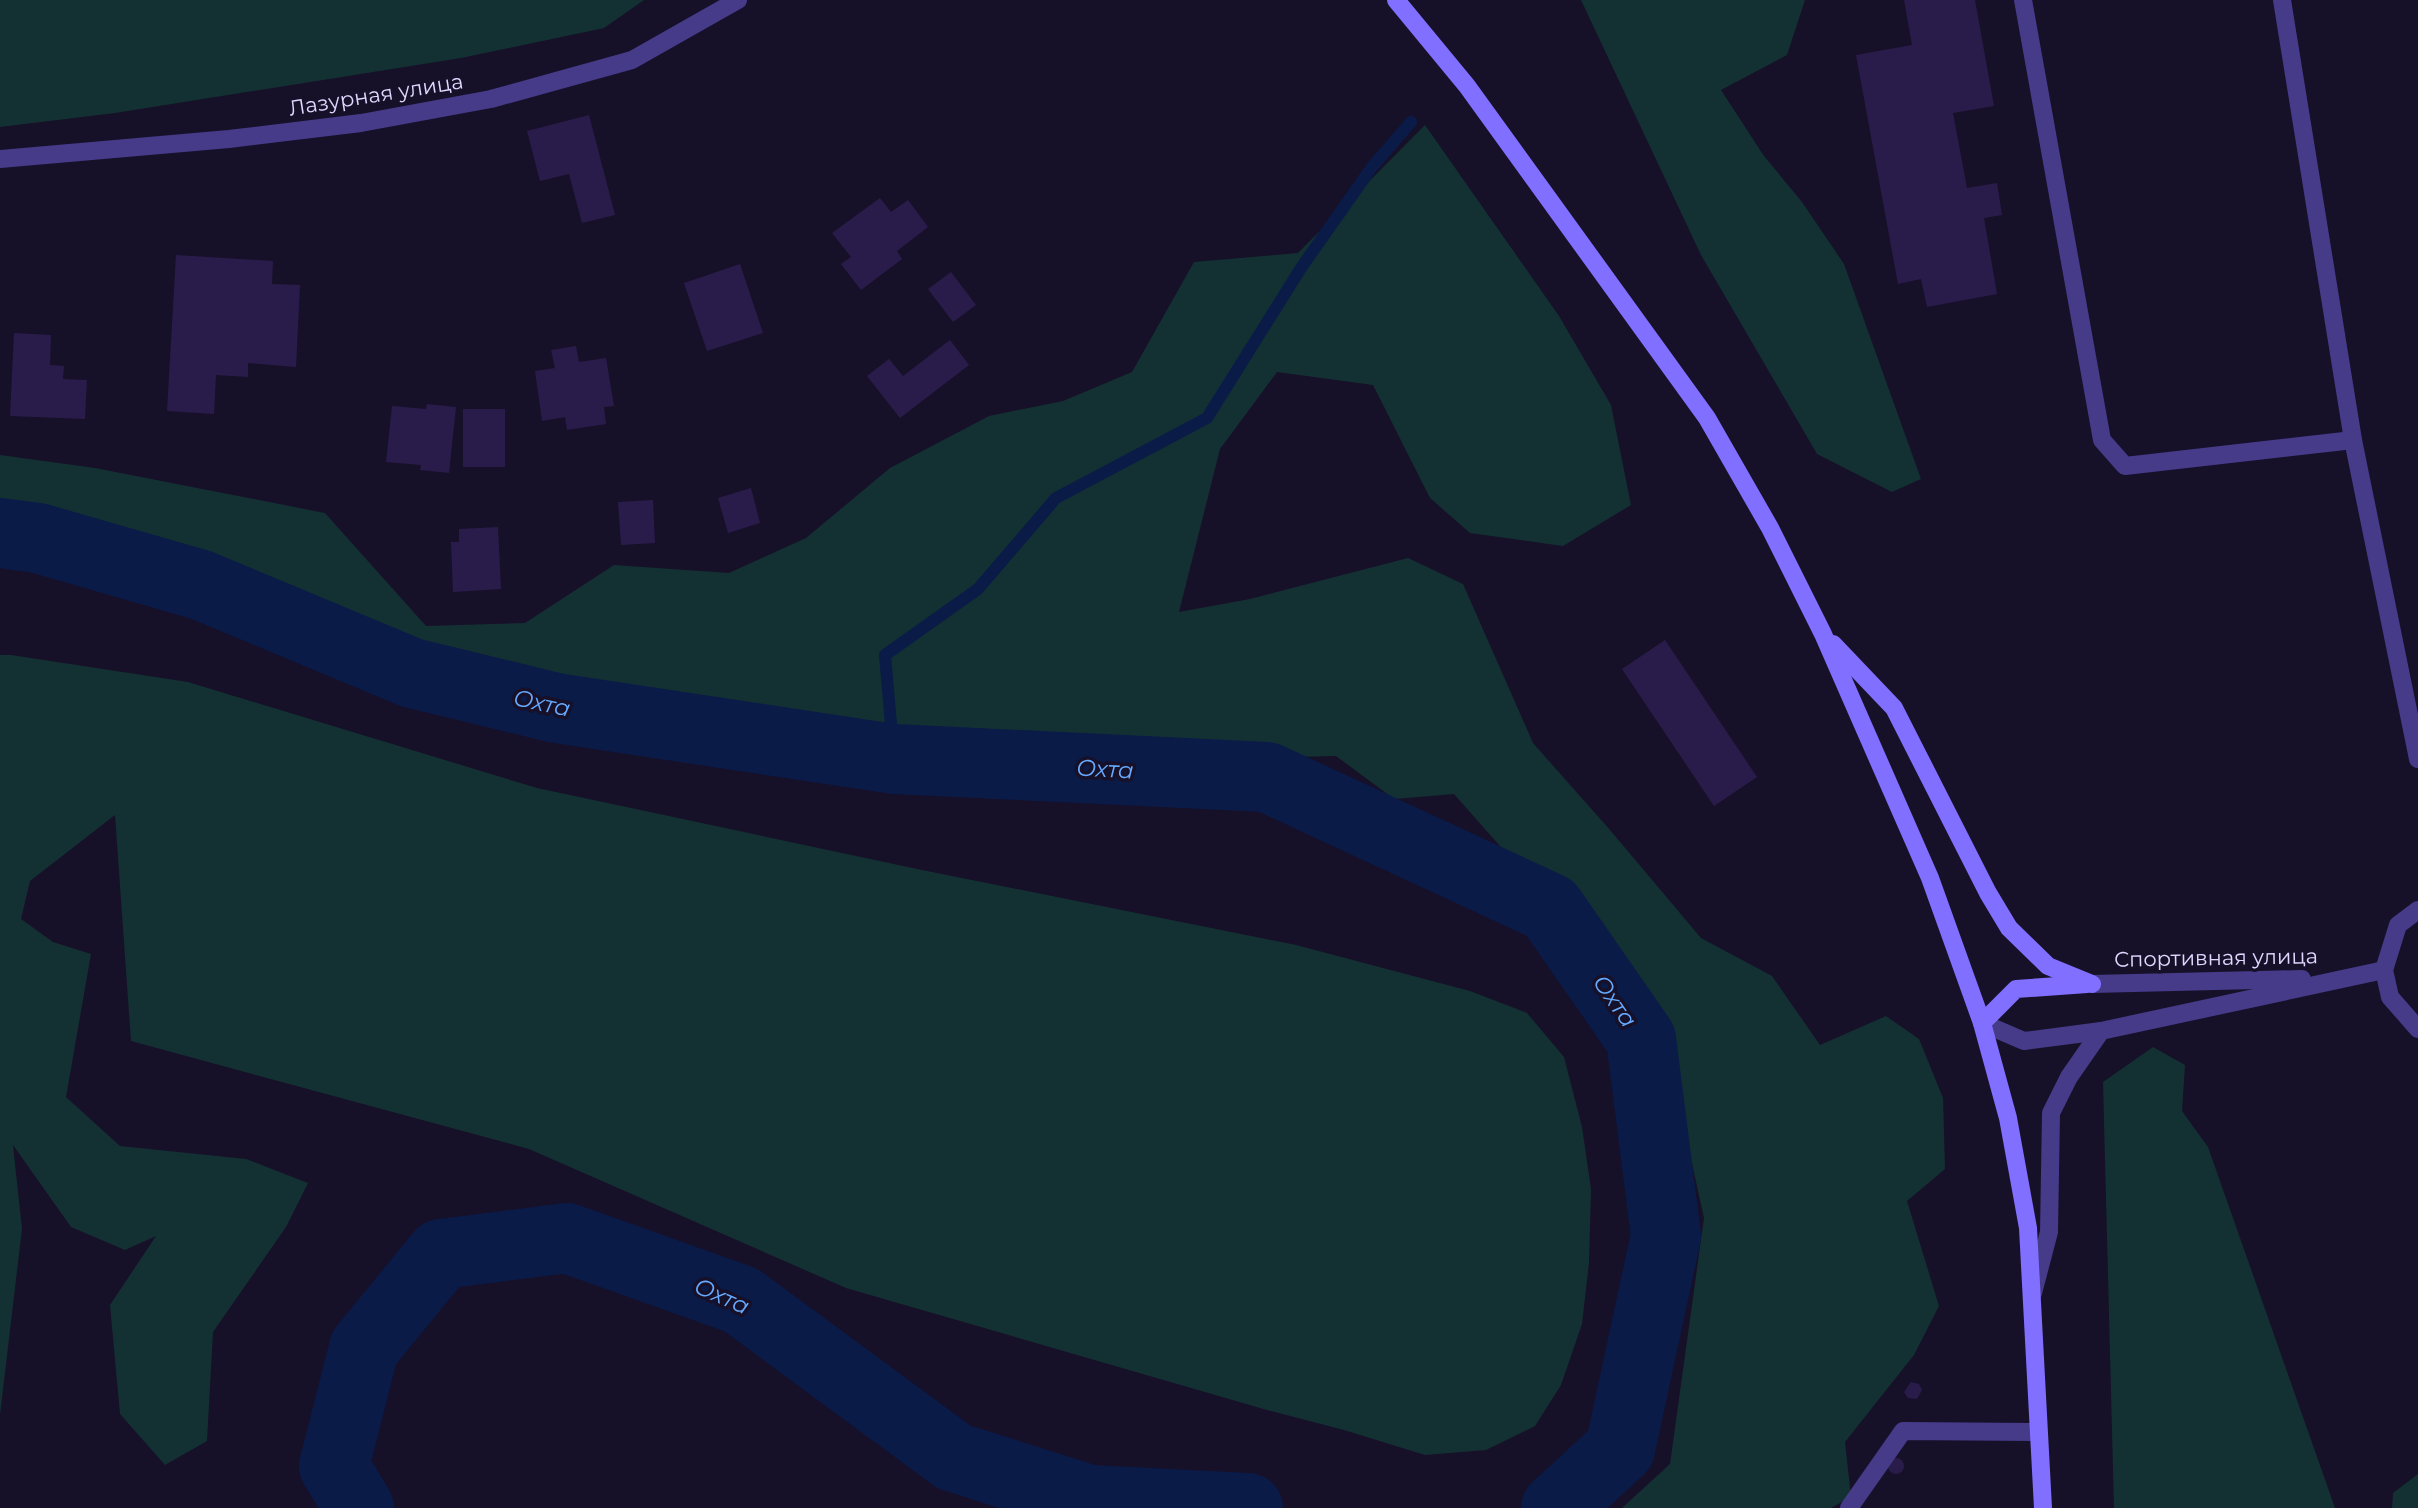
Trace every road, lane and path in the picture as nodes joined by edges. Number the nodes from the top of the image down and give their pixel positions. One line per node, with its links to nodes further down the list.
1 (738, 0): 5 (street, Лазурная улица)
2 (1396, 0): 7 (main road)
3 (2023, 0): 6 (street)
4 (2282, 0): 6 (street)
5 (0, 159)
6 (2353, 440): 8 (street)
7 (1823, 634): 12 (main road); 13 (main road)
8 (2418, 759)
9 (2418, 910): 10 (street)
10 (2384, 970): 11 (street, Спортивная улица); 14 (street)
11 (2341, 978): 12 (street, Спортивная улица); 15 (street, Спортивная улица)
12 (2092, 984): 13 (main road)
13 (1982, 1023): 15 (street, Спортивная улица); 16 (main road)
14 (2418, 1029)
15 (2101, 1031): 16 (street)
16 (2032, 1297): 17 (main road)
17 (2038, 1432): 18 (street); 19 (main road)
18 (1849, 1508)
19 (2043, 1508)

